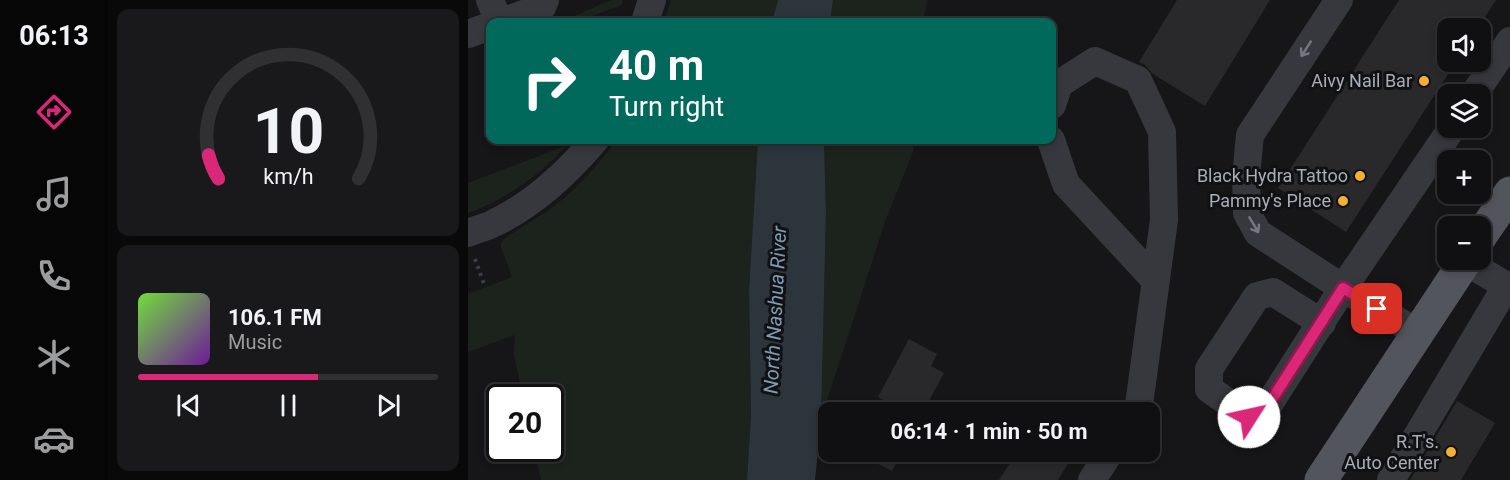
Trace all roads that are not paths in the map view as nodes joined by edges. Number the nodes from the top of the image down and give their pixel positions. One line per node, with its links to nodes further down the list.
1 (490, 0): 5 (street)
2 (652, 0): 7 (street)
3 (1338, 0): 23 (street, one-way to 23)
4 (549, 2): 6 (street)
5 (498, 18)
6 (510, 18)
7 (646, 18)
8 (486, 27): 9 (street)
9 (468, 34)
10 (1510, 41): 11 (street)
11 (1481, 84)
12 (1056, 93): 21 (street)
13 (1445, 138): 23 (street)
14 (591, 144): 18 (street)
15 (1052, 144): 21 (street)
16 (1510, 193): 17 (main road)
17 (1491, 221)
18 (470, 243)
19 (1458, 270): 25 (main road)
20 (1490, 270): 22 (street)
21 (1155, 280): 26 (street)
22 (1508, 286): 30 (street)
23 (1343, 288): 24 (street); 25 (street)
24 (1322, 323)
25 (1418, 333): 29 (main road)
26 (1138, 402)
27 (1104, 462): 28 (street)
28 (1092, 480)
29 (1322, 480)
30 (1391, 480)

